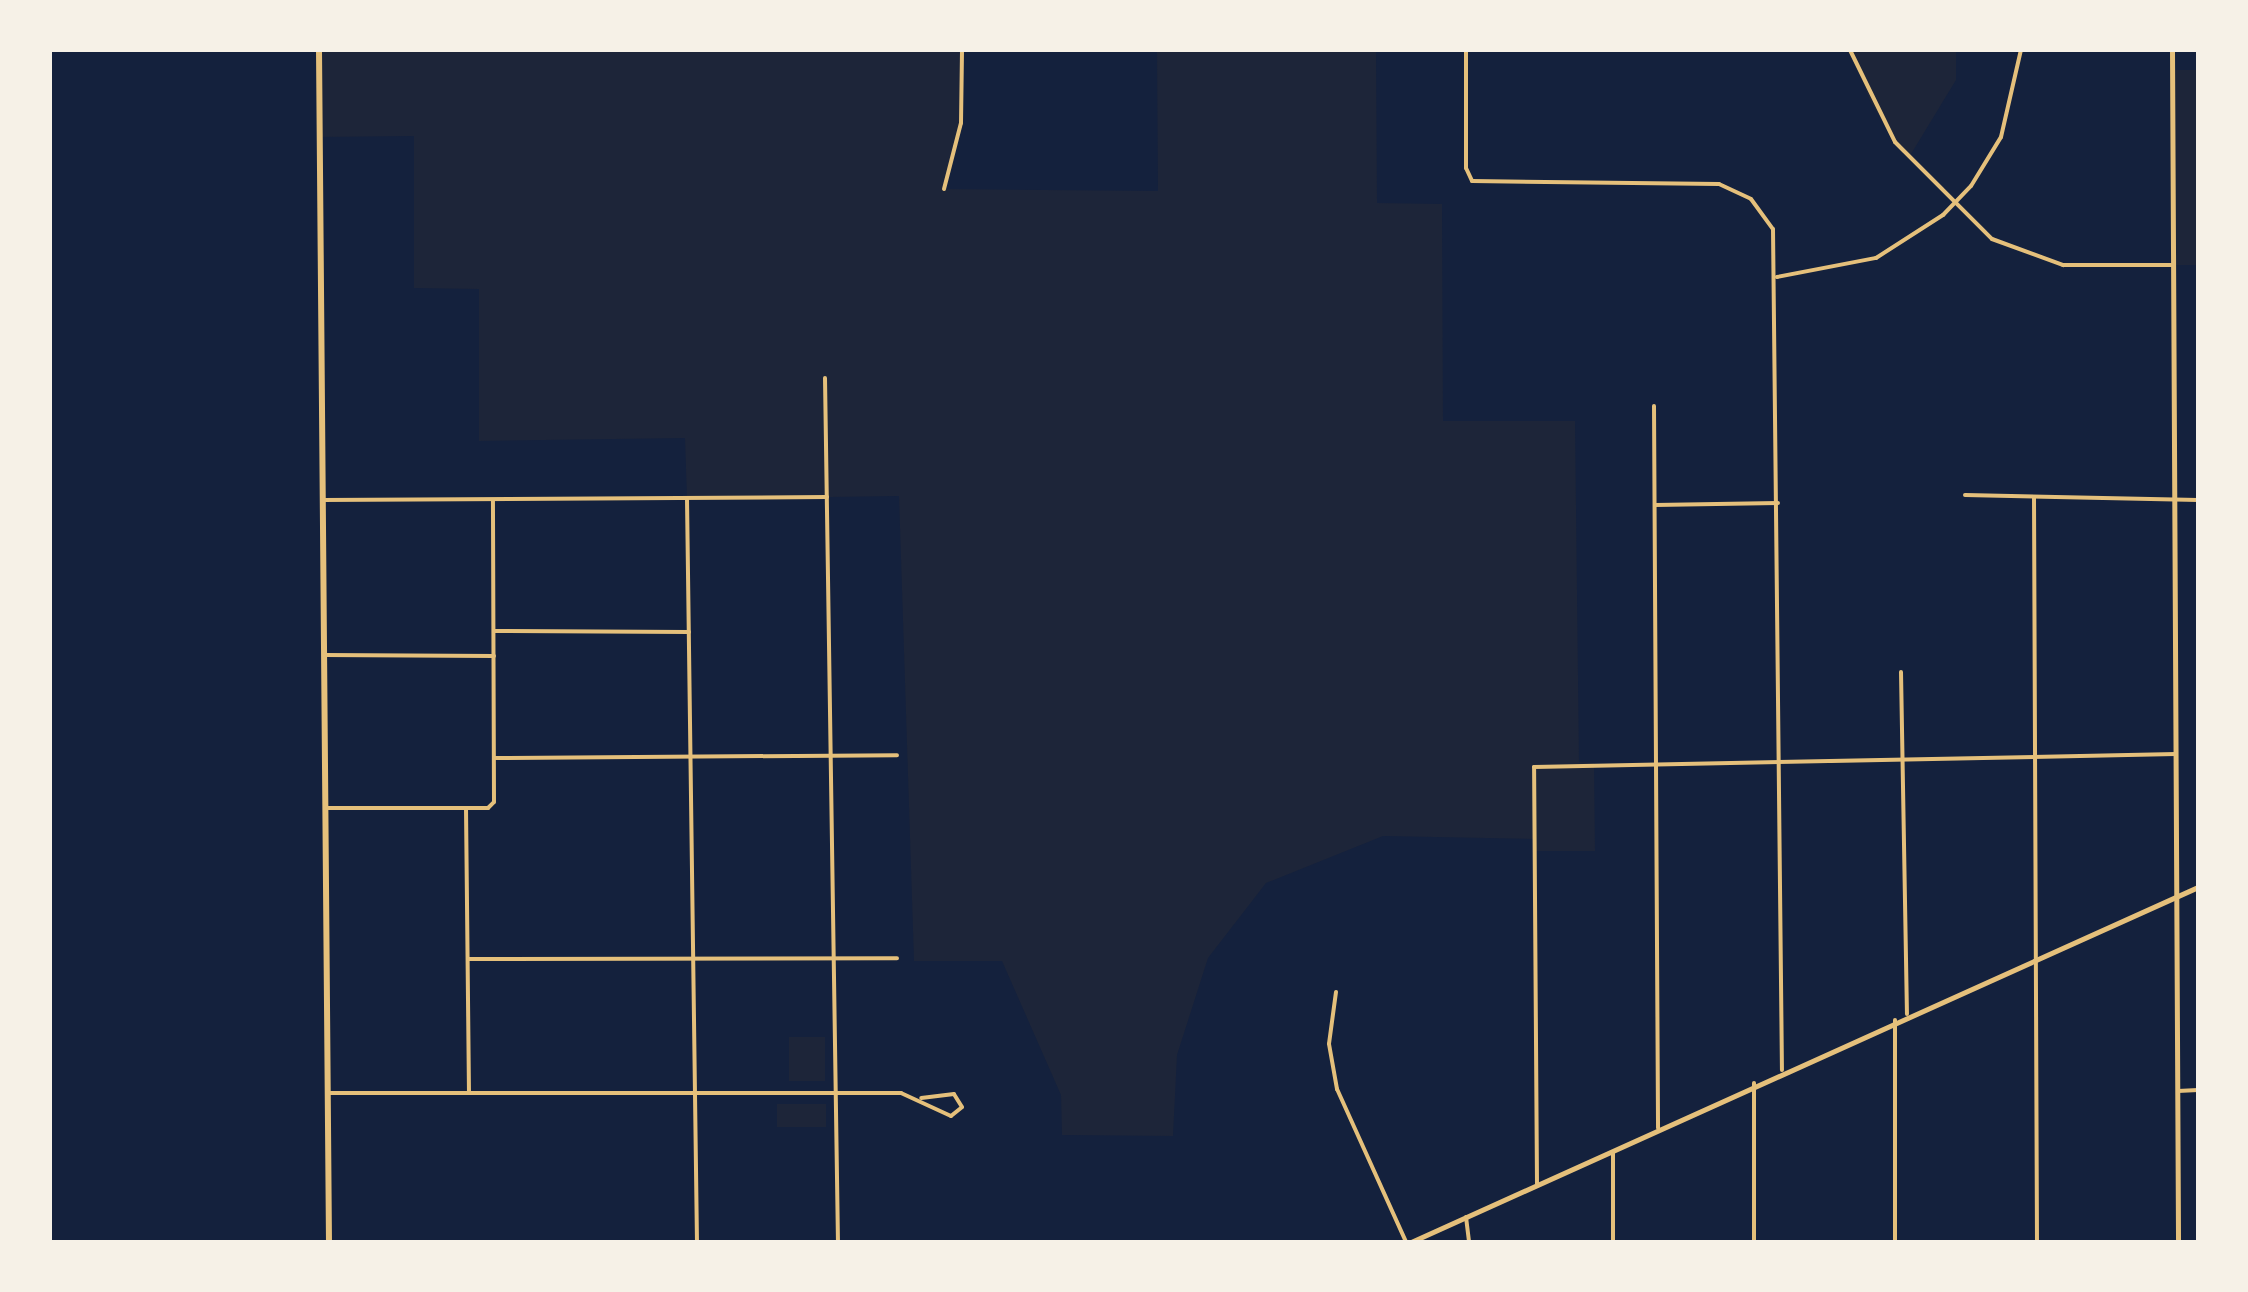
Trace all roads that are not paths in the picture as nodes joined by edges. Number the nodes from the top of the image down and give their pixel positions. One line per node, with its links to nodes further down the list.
1 (318, 50): 17 (main road)
2 (962, 50): 7 (street)
3 (1466, 50): 10 (street)
4 (1850, 50): 8 (street)
5 (2021, 50): 8 (street)
6 (2172, 50): 9 (street)
7 (944, 189)
8 (1953, 205): 9 (street); 10 (street)
9 (2173, 265): 19 (street)
10 (1777, 277): 21 (street)
11 (825, 378): 15 (street)
12 (1654, 406): 22 (street)
13 (1965, 495): 14 (street)
14 (2034, 497): 19 (street); 31 (street)
15 (828, 498): 16 (street); 29 (street)
16 (687, 499): 18 (street); 24 (street)
17 (322, 500): 18 (street); 25 (main road)
18 (492, 500): 23 (street)
19 (2175, 500): 20 (street); 28 (street)
20 (2198, 500)
21 (1778, 503): 22 (street); 35 (street)
22 (1656, 505): 36 (street)
23 (494, 631): 24 (street); 26 (street)
24 (688, 632): 32 (street)
25 (324, 655): 26 (street); 37 (main road)
26 (494, 656): 33 (street)
27 (1901, 672): 34 (street)
28 (2176, 754): 31 (street); 40 (street)
29 (832, 755): 30 (street); 32 (street); 45 (street)
30 (897, 755)
31 (2035, 756): 34 (street); 41 (street)
32 (690, 757): 33 (street); 44 (street)
33 (495, 758): 38 (street)
34 (1902, 759): 35 (street); 47 (street)
35 (1780, 760): 36 (street); 49 (street)
36 (1657, 761): 58 (street); 60 (street)
37 (325, 808): 38 (street); 54 (main road)
38 (466, 808): 43 (street)
39 (2198, 888): 40 (street)
40 (2176, 894): 41 (street); 52 (street)
41 (2036, 957): 47 (street); 70 (street)
42 (897, 958): 45 (street)
43 (468, 959): 44 (street); 53 (street)
44 (692, 960): 45 (street); 55 (street)
45 (834, 960): 56 (street)
46 (1336, 992): 65 (street)
47 (1907, 1014): 48 (street)
48 (1895, 1020): 49 (street); 69 (street)
49 (1782, 1070): 50 (street)
50 (1754, 1083): 58 (street); 68 (street)
51 (2198, 1090): 52 (street)
52 (2178, 1091): 71 (street)
53 (469, 1092): 54 (street); 55 (street)
54 (328, 1093): 62 (main road)
55 (694, 1093): 56 (street); 63 (street)
56 (836, 1093): 57 (street); 64 (street)
57 (921, 1098): 57 (street)
58 (1658, 1128): 59 (street)
59 (1613, 1149): 60 (street); 67 (street)
60 (1537, 1184): 61 (street)
61 (1466, 1216): 65 (street); 66 (street)
62 (329, 1242)
63 (697, 1242)
64 (838, 1242)
65 (1409, 1242)
66 (1469, 1242)
67 (1613, 1242)
68 (1754, 1242)
69 (1895, 1242)
70 (2037, 1242)
71 (2178, 1242)

